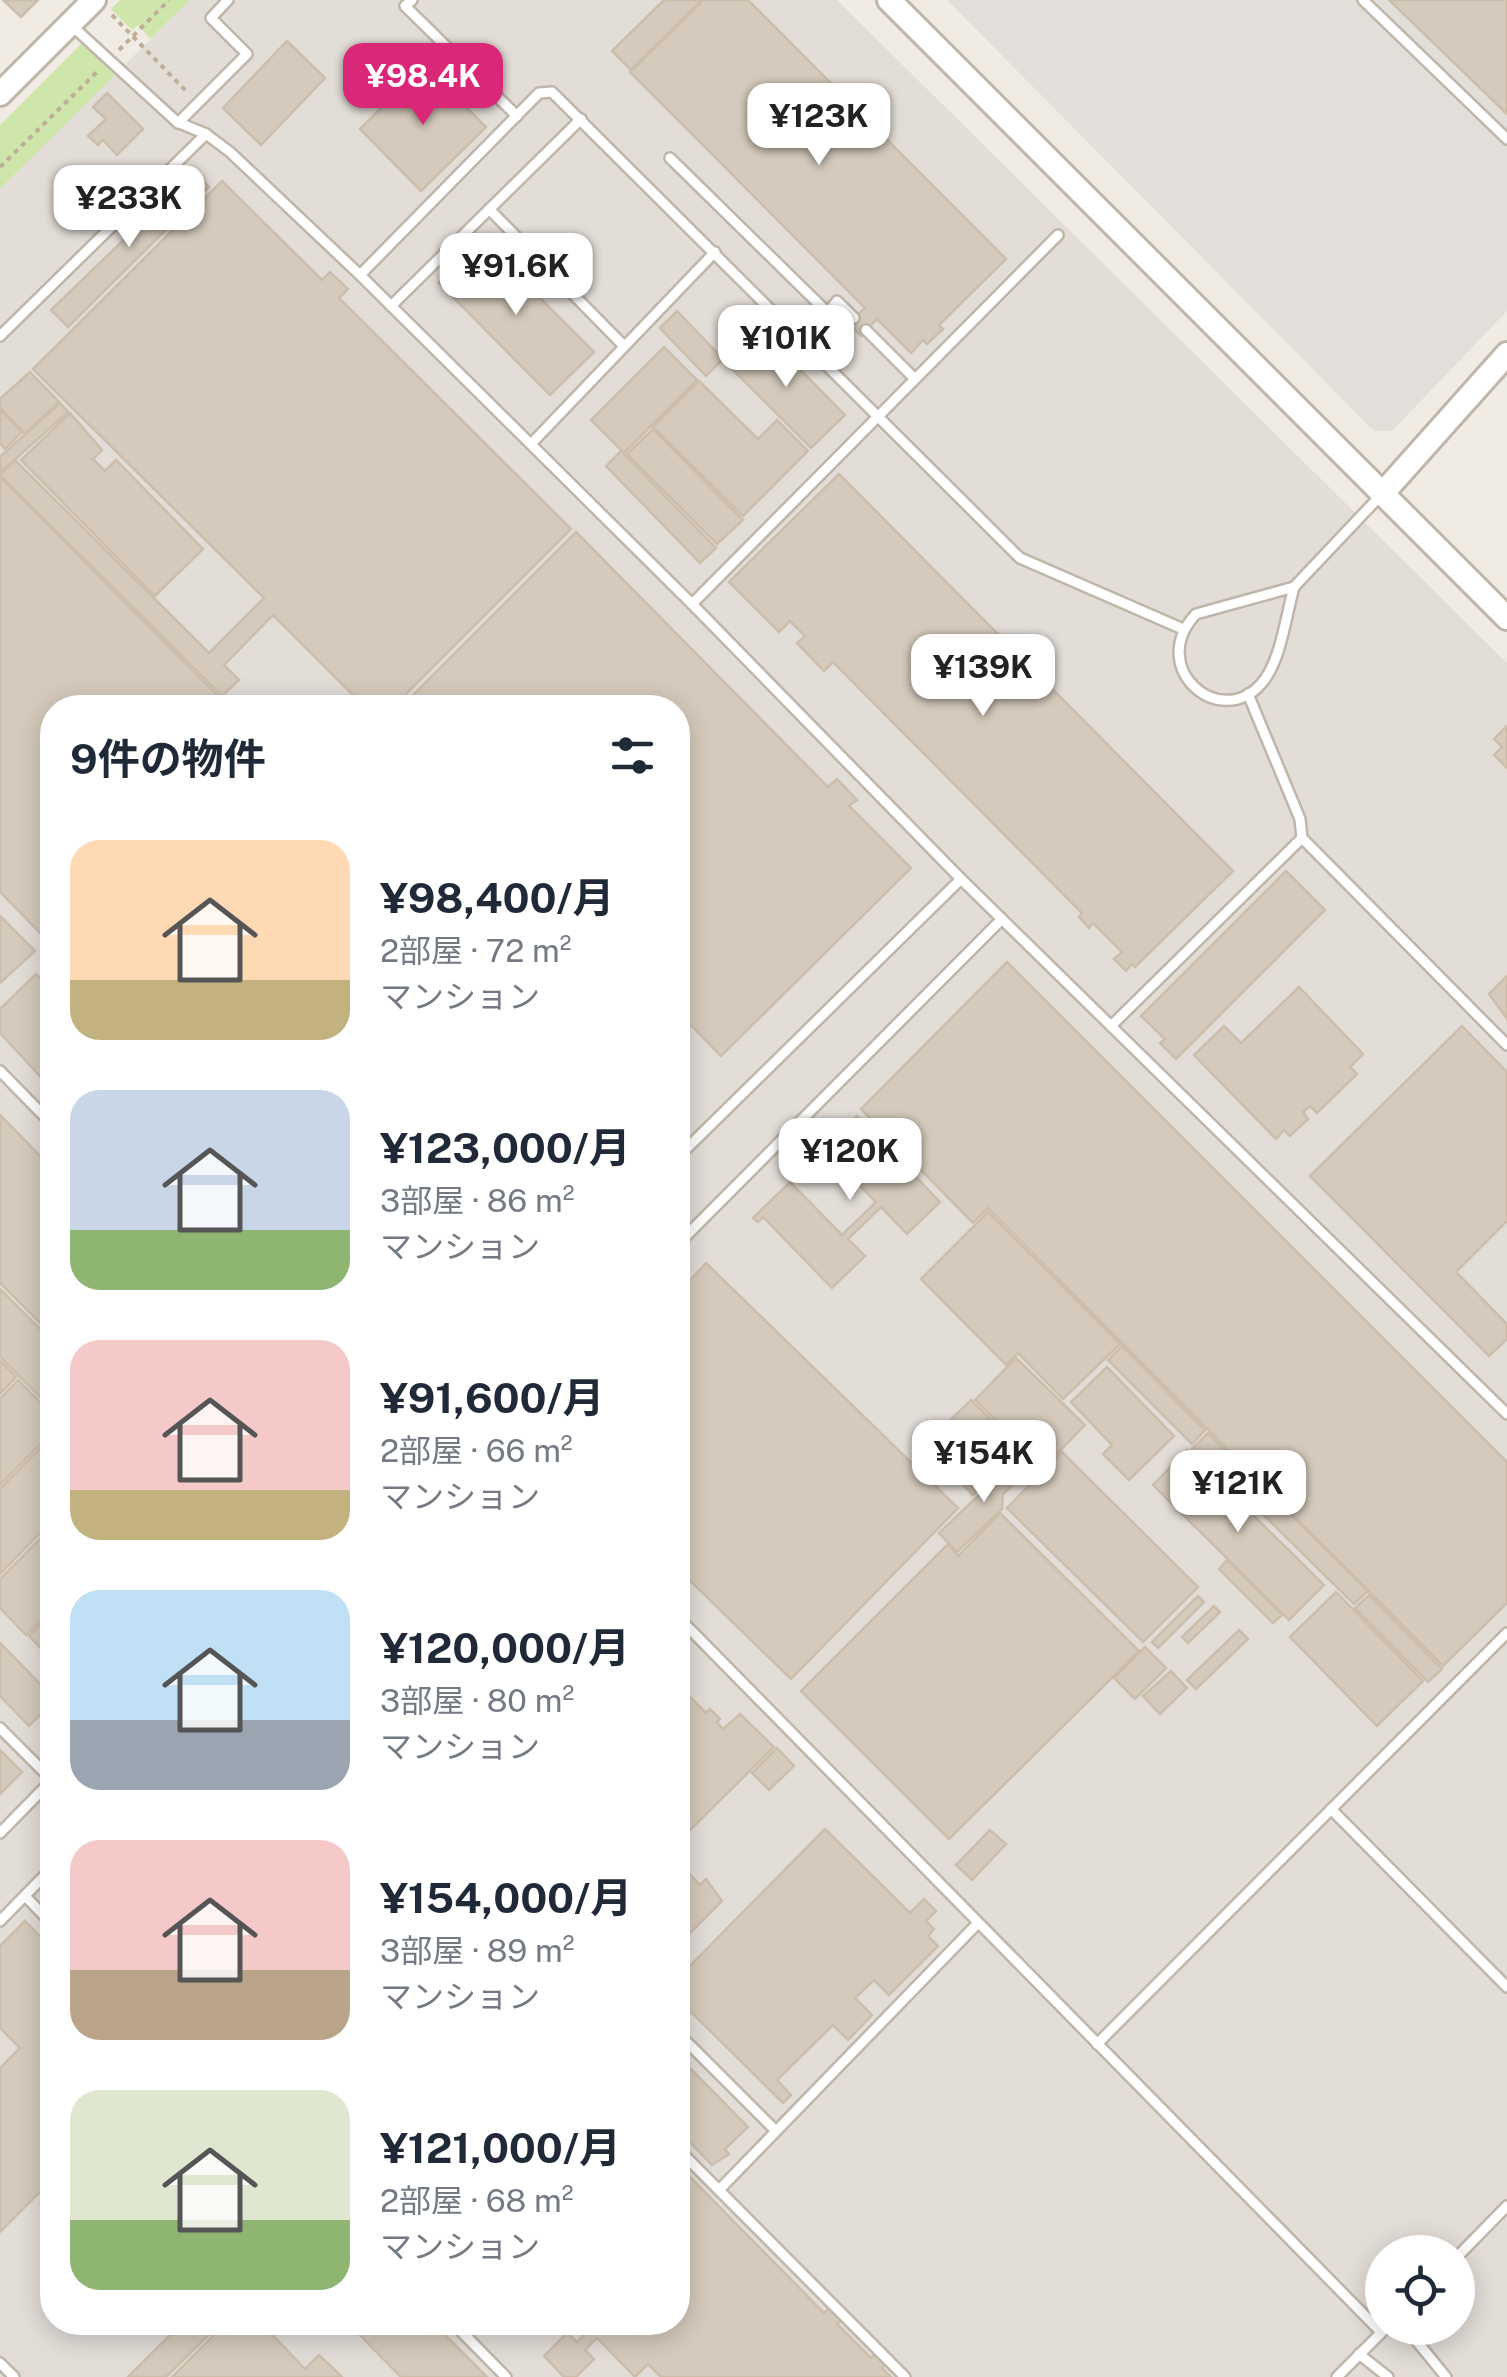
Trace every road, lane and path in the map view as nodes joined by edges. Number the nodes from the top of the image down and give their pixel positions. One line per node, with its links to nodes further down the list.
1 (168, 0): 8 (path)
2 (228, 0): 15 (lane)
3 (412, 0): 13 (lane)
4 (889, 0): 35 (street)
5 (1363, 0): 17 (lane)
6 (103, 8): 7 (street); 8 (path)
7 (70, 24): 11 (street); 15 (lane)
8 (132, 36): 9 (path); 12 (path)
9 (117, 52)
10 (102, 66): 19 (path)
11 (0, 94)
12 (191, 96)
13 (517, 116): 14 (lane); 23 (lane)
14 (582, 119): 20 (lane); 22 (lane)
15 (178, 123): 16 (lane)
16 (206, 134): 23 (lane); 28 (lane)
17 (1507, 138)
18 (670, 158): 25 (lane)
19 (0, 166)
20 (488, 209): 24 (lane); 30 (lane)
21 (1058, 235): 32 (lane)
22 (715, 252): 29 (lane); 30 (lane)
23 (360, 275): 24 (lane)
24 (391, 306): 34 (lane)
25 (828, 313): 26 (lane); 29 (lane)
26 (854, 318)
27 (866, 330): 32 (lane)
28 (0, 336)
29 (805, 342): 33 (lane)
30 (624, 346): 34 (lane)
31 (1507, 354): 35 (street)
32 (913, 378): 33 (lane)
33 (877, 413): 37 (lane); 39 (lane)
34 (530, 444): 37 (lane)
35 (1383, 494): 36 (lane); 38 (street)
36 (1294, 586): 39 (lane); 40 (lane)
37 (692, 604): 42 (lane)
38 (1507, 618)
39 (1183, 629): 40 (lane)
40 (1248, 694): 41 (lane)
41 (1302, 838): 44 (lane); 45 (lane)
42 (961, 880): 43 (lane); 48 (lane)
43 (1002, 920): 44 (lane); 49 (lane)
44 (1111, 1026): 50 (lane)
45 (1507, 1045)
46 (0, 1071): 47 (lane)
47 (40, 1112)
48 (690, 1145)
49 (690, 1232)
50 (1507, 1414)
51 (690, 1629): 62 (lane)
52 (1507, 1632): 56 (lane)
53 (0, 1728): 54 (lane)
54 (40, 1768)
55 (40, 1792): 57 (lane)
56 (1331, 1809): 63 (lane); 64 (lane)
57 (0, 1833)
58 (40, 1880): 59 (lane)
59 (25, 1896): 60 (lane); 61 (lane)
60 (40, 1912)
61 (0, 1921)
62 (978, 1923): 64 (lane); 66 (lane)
63 (1507, 1987)
64 (1097, 2044): 71 (lane)
65 (690, 2046): 66 (lane)
66 (775, 2130): 68 (lane)
67 (690, 2161): 68 (lane)
68 (718, 2190): 79 (lane)
69 (1507, 2206): 70 (lane)
70 (1475, 2239)
71 (1365, 2311)
72 (465, 2335): 78 (lane)
73 (1368, 2345): 75 (lane)
74 (1420, 2345): 82 (lane)
75 (1359, 2354): 80 (lane); 81 (lane)
76 (0, 2363): 77 (lane)
77 (14, 2377)
78 (506, 2377)
79 (906, 2377)
80 (1337, 2377)
81 (1388, 2377)
82 (1446, 2377)

